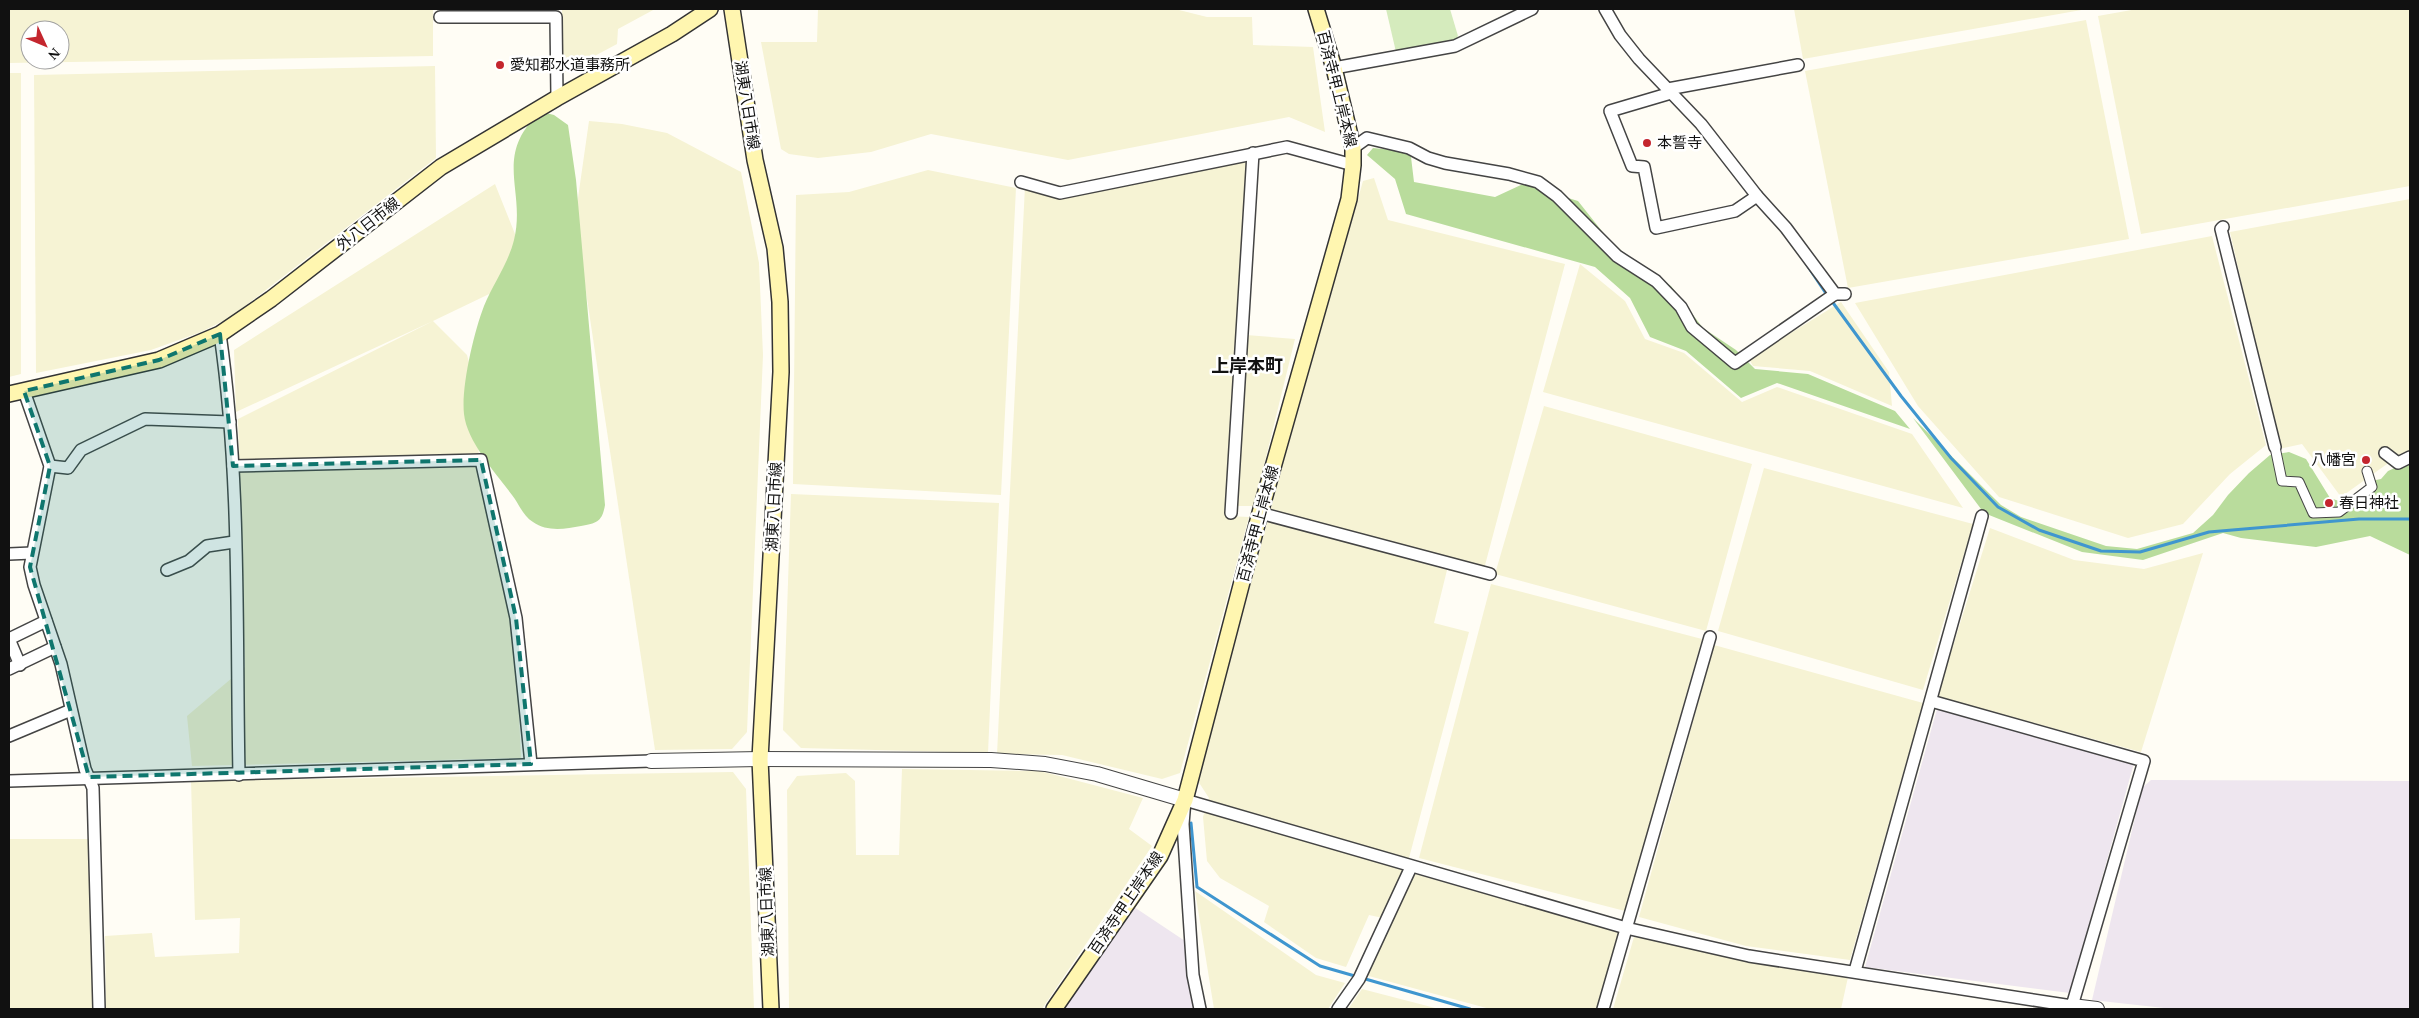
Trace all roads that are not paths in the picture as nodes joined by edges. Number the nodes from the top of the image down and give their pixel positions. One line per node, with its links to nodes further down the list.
1 (710, 9): 10 (main road, 外八日市線)
2 (732, 9): 42 (main road, 湖東八日市線)
3 (1316, 9): 8 (main road, 百済寺甲上岸本線)
4 (1532, 9): 8 (street)
5 (1605, 9): 9 (street)
6 (440, 17): 10 (street)
7 (1798, 65): 9 (street)
8 (1334, 68): 11 (main road, 百済寺甲上岸本線)
9 (1670, 91): 15 (street); 15 (street)
10 (557, 98): 17 (main road, 外八日市線)
11 (1353, 148): 13 (main road, 百済寺甲上岸本線); 15 (street)
12 (1254, 152): 13 (street); 14 (street); 26 (street)
13 (1353, 165): 27 (main road, 百済寺甲上岸本線)
14 (1022, 182)
15 (1757, 196)
16 (2223, 227): 20 (street)
17 (220, 334): 18 (main road, 外八日市線); 19 (street)
18 (16, 392): 23 (street)
19 (230, 422): 23 (street); 24 (street)
20 (2275, 447): 25 (street)
21 (2385, 453): 22 (street)
22 (2410, 457)
23 (50, 466): 30 (street)
24 (233, 466): 29 (street); 44 (street)
25 (2367, 471)
26 (1231, 512)
27 (1260, 513): 33 (street); 48 (main road, 百済寺甲上岸本線)
28 (1982, 516): 39 (street)
29 (234, 542): 32 (street); 45 (street)
30 (32, 553): 31 (street); 34 (street)
31 (9, 554)
32 (167, 570)
33 (1490, 574)
34 (46, 621): 36 (street); 37 (street)
35 (1710, 637): 50 (street)
36 (9, 639): 38 (street)
37 (55, 647): 38 (street); 40 (street)
38 (14, 667)
39 (1930, 700): 51 (street); 52 (street)
40 (71, 710): 41 (street); 46 (street)
41 (9, 736)
42 (760, 759): 43 (street); 48 (street); 54 (main road, 湖東八日市線)
43 (651, 761): 44 (street)
44 (531, 764): 45 (street)
45 (239, 775): 46 (street)
46 (89, 777): 47 (street); 53 (street)
47 (9, 781)
48 (1185, 800): 49 (street); 55 (main road, 百済寺甲上岸本線); 56 (street)
49 (1411, 867): 50 (street); 57 (street)
50 (1626, 928): 51 (street); 58 (street)
51 (1855, 971): 52 (street)
52 (2072, 1006): 59 (street)
53 (99, 1009)
54 (771, 1009)
55 (1054, 1009)
56 (1200, 1009)
57 (1338, 1009)
58 (1603, 1009)
59 (2097, 1009)

